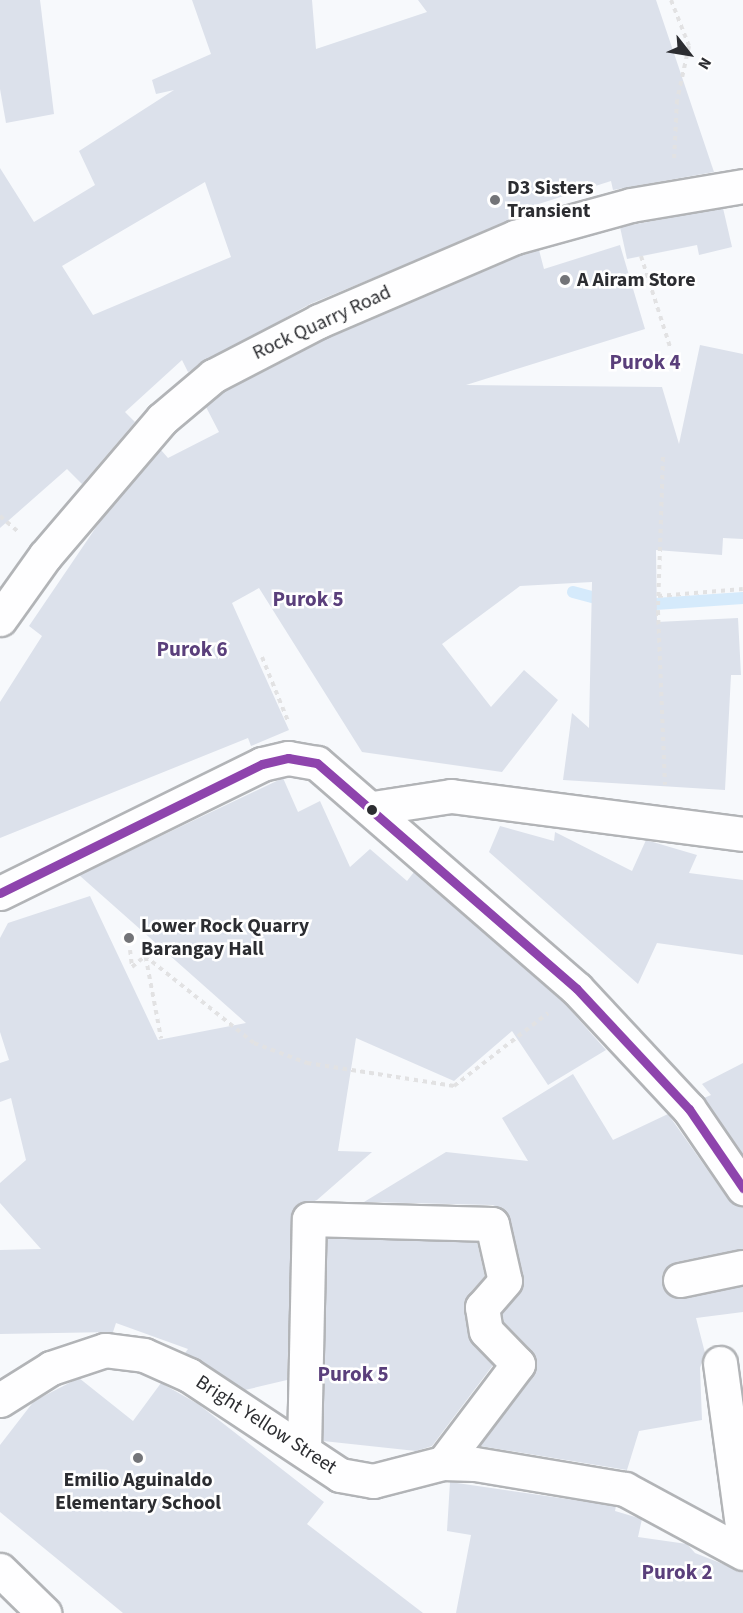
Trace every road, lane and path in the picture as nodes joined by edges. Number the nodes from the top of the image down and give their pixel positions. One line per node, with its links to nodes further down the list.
1 (671, 0): 2 (path)
2 (674, 166)
3 (743, 186): 9 (street, Rock Quarry Road)
4 (641, 256): 5 (path)
5 (670, 347)
6 (663, 457): 8 (path)
7 (743, 590): 8 (path)
8 (658, 598): 12 (path)
9 (0, 619)
10 (262, 657): 11 (path)
11 (290, 726)
12 (665, 790)
13 (374, 808): 14 (street); 15 (street); 21 (street)
14 (743, 834)
15 (0, 893)
16 (144, 948): 18 (path)
17 (130, 950): 18 (path)
18 (145, 956): 19 (path); 20 (path)
19 (553, 1010)
20 (161, 1038)
21 (743, 1188)
22 (743, 1267): 23 (street)
23 (680, 1280)
24 (720, 1362): 28 (street)
25 (0, 1400): 26 (street, Bright Yellow Street)
26 (304, 1450): 27 (street, Bright Yellow Street); 27 (street)
27 (443, 1463): 29 (street, Bright Yellow Street)
28 (743, 1534)
29 (743, 1553)
30 (0, 1570): 31 (street)
31 (44, 1613)

